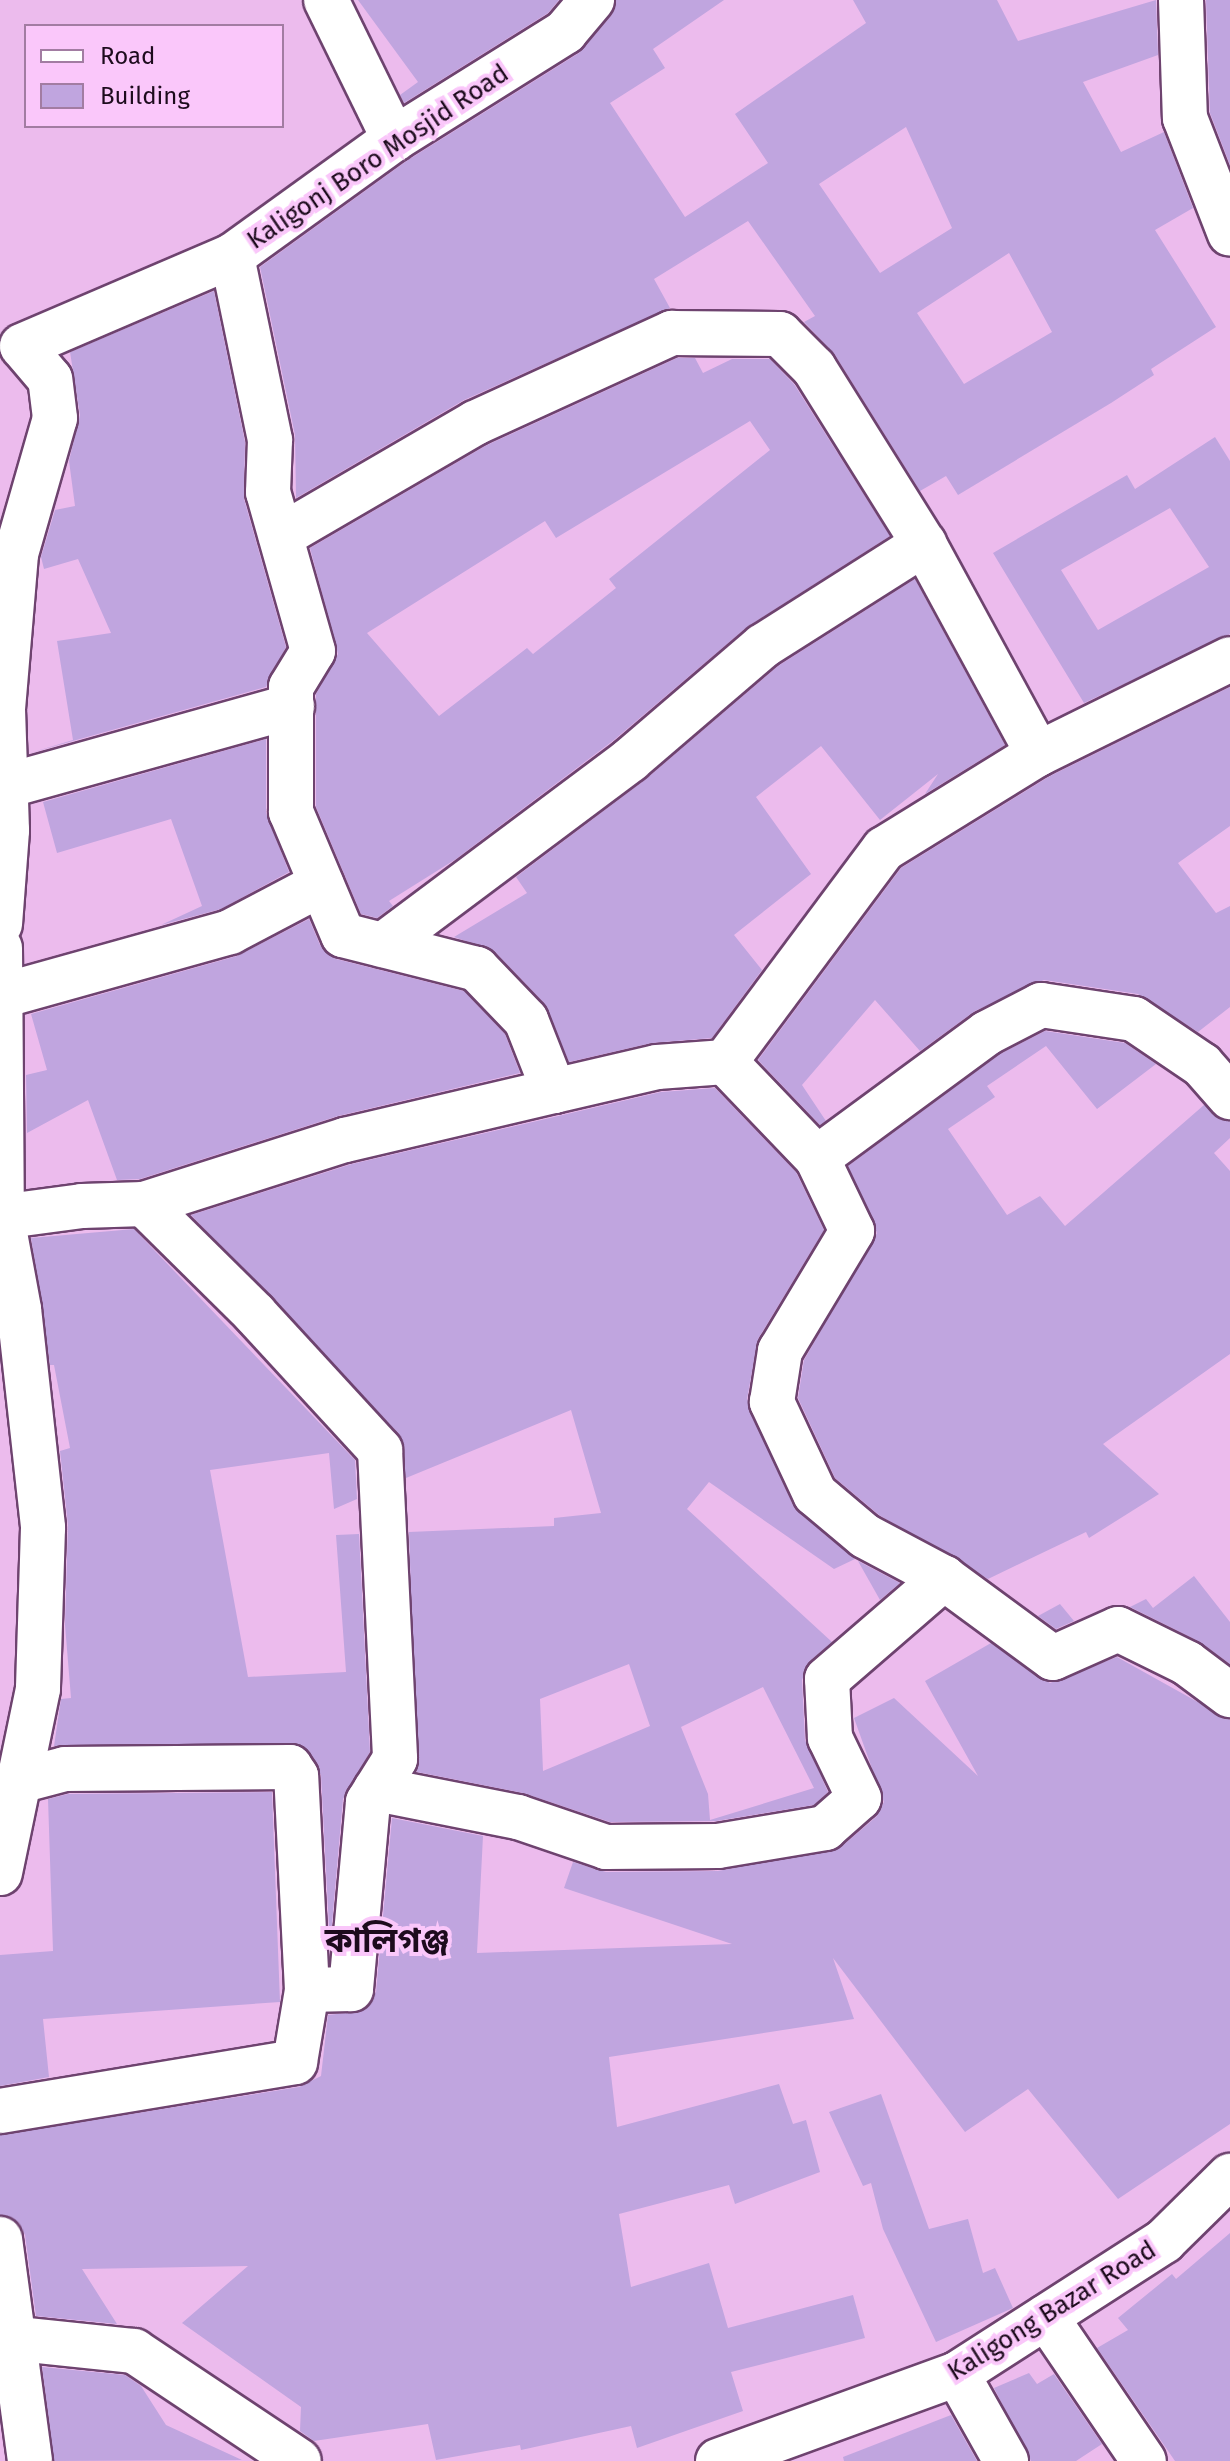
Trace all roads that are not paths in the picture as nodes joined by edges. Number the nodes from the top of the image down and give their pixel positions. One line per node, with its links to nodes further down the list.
1 (326, 0): 4 (street)
2 (1181, 0): 5 (street)
3 (579, 16): 4 (street, Kaligonj Boro Mosjid Road)
4 (394, 139): 6 (street, Kaligonj Boro Mosjid Road)
5 (1230, 234)
6 (232, 256): 7 (street, Kaligonj Boro Mosjid Road); 12 (street, Kaligonj Boro Mosjid Road)
7 (281, 536): 8 (street); 10 (street, Kaligonj Boro Mosjid Road)
8 (924, 544): 11 (street); 15 (street)
9 (1230, 659): 11 (street)
10 (292, 706): 12 (street); 13 (street, Kaligonj Boro Mosjid Road)
11 (1038, 754): 18 (street)
12 (6, 786): 14 (street)
13 (321, 884): 15 (street, Kaligonj Boro Mosjid Road); 17 (street)
14 (0, 924)
15 (363, 940): 19 (street)
16 (0, 948): 17 (street)
17 (1, 996): 23 (street)
18 (725, 1062): 19 (street); 21 (street)
19 (554, 1091): 22 (street)
20 (1230, 1097): 21 (street)
21 (817, 1158): 24 (street)
22 (144, 1204): 23 (street); 27 (street)
23 (1, 1217): 26 (street)
24 (944, 1578): 25 (street); 27 (street)
25 (1230, 1695)
26 (19, 1781): 28 (street); 29 (street)
27 (376, 1789): 29 (street)
28 (0, 1873)
29 (307, 1990): 30 (street)
30 (0, 2111)
31 (1230, 2176): 33 (street, Kaligong Bazar Road)
32 (0, 2239): 34 (street)
33 (1046, 2317): 35 (street, Kaligong Bazar Road); 40 (street)
34 (6, 2337): 36 (street); 37 (street)
35 (957, 2374): 38 (street, Kaligong Bazar Road); 39 (street)
36 (30, 2461)
37 (299, 2461)
38 (718, 2461)
39 (1006, 2461)
40 (1144, 2461)

